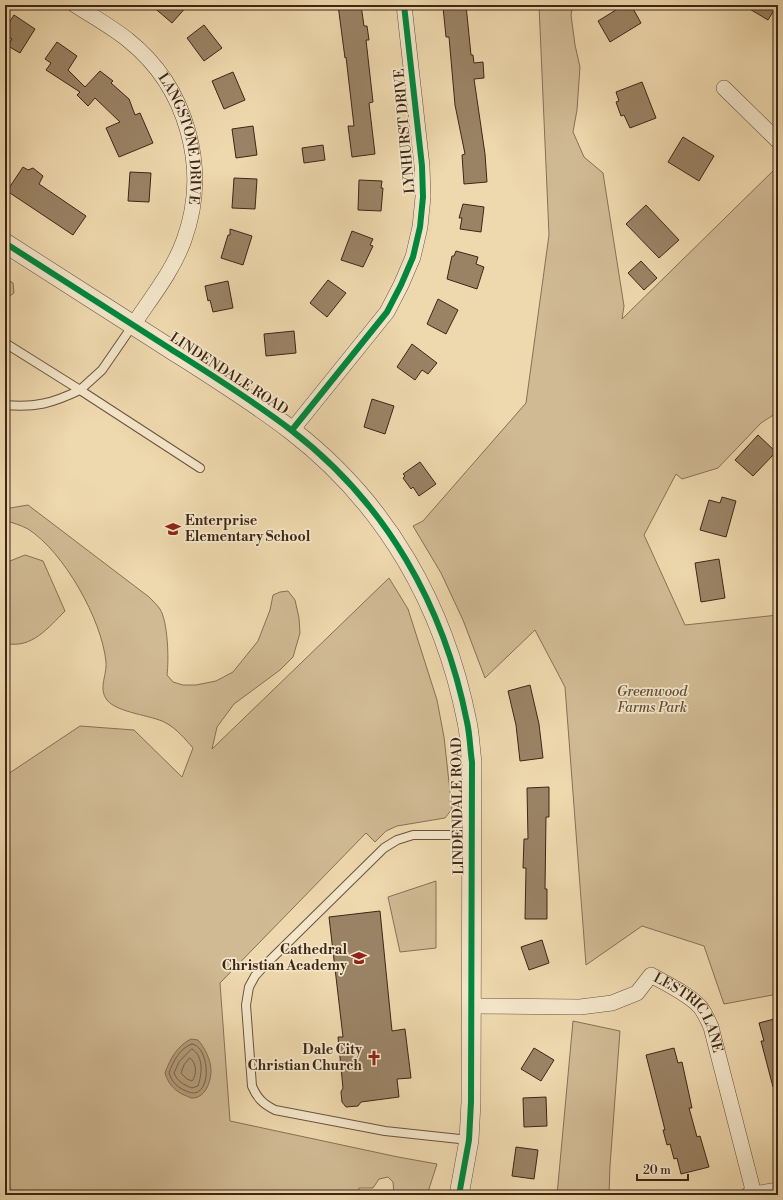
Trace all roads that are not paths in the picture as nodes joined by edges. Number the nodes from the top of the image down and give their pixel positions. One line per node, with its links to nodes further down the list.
1 (75, 5): 6 (street, LANGSTONE DRIVE)
2 (404, 5): 10 (street, LYNHURST DRIVE)
3 (724, 88): 4 (street)
4 (778, 141)
5 (5, 243): 6 (street, LINDENDALE ROAD)
6 (133, 325): 8 (lane); 10 (street, LINDENDALE ROAD)
7 (5, 343): 8 (lane)
8 (80, 390): 9 (lane); 11 (lane)
9 (5, 405)
10 (292, 430): 12 (street, LINDENDALE ROAD)
11 (200, 468)
12 (472, 835): 13 (street, LINDENDALE ROAD); 14 (lane)
13 (472, 1006): 14 (street, LINDENDALE ROAD); 16 (street, LESTRIC LANE)
14 (469, 1140): 17 (street, LINDENDALE ROAD)
15 (778, 1190): 16 (street)
16 (751, 1194)
17 (459, 1195)

